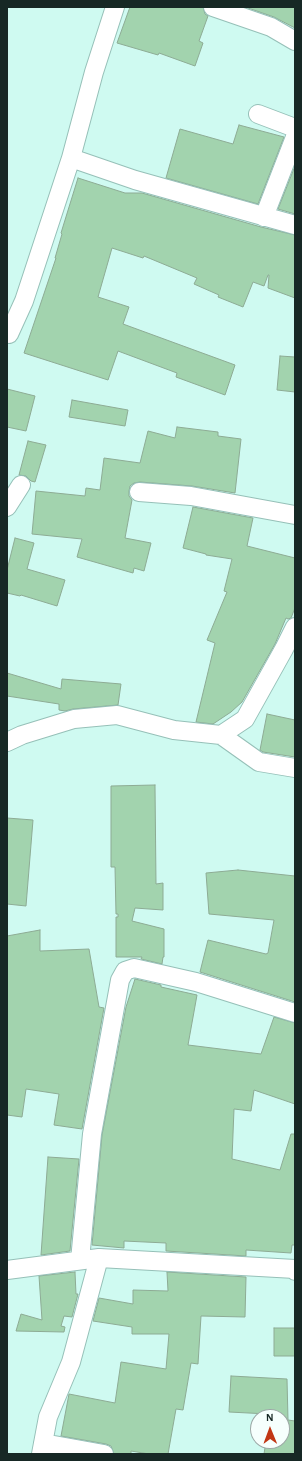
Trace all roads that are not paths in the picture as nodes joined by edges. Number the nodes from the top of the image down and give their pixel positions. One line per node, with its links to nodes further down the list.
1 (115, 7): 7 (street)
2 (213, 7): 3 (street)
3 (295, 41)
4 (258, 114): 5 (street)
5 (295, 128)
6 (295, 137): 8 (street)
7 (71, 158): 8 (street); 10 (street)
8 (264, 216): 9 (street)
9 (295, 225)
10 (7, 333)
11 (21, 485): 13 (street)
12 (139, 492): 14 (street)
13 (7, 507)
14 (295, 515)
15 (295, 627): 16 (street)
16 (221, 735): 17 (street); 18 (street)
17 (7, 742)
18 (295, 768)
19 (295, 1013): 21 (street)
20 (99, 1258): 21 (street); 23 (street); 24 (street)
21 (80, 1260): 22 (street)
22 (7, 1270)
23 (295, 1271)
24 (42, 1448): 25 (street)
25 (104, 1454)

